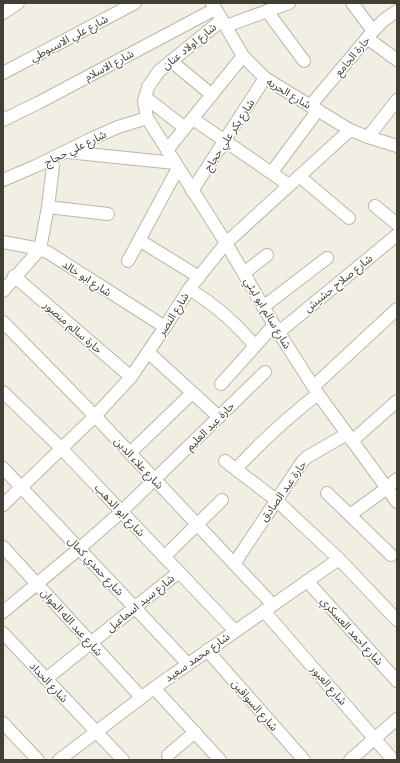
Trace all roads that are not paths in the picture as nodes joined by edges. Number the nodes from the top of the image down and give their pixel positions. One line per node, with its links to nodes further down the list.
1 (18, 3): 8 (street)
2 (135, 3): 15 (street, شارع علي الاسيوطي)
3 (289, 3): 6 (street, شارع اولاد عنان)
4 (352, 3): 10 (street)
5 (213, 6): 9 (street, شارع الحريه); 23 (street, شارع الاسلام)
6 (267, 11): 9 (street, شارع اولاد عنان); 14 (street)
7 (397, 11): 10 (street, حارة الجامع)
8 (3, 13)
9 (224, 23): 11 (street, شارع الحريه); 13 (street, شارع اولاد عنان)
10 (370, 35): 12 (street); 20 (street, حارة الجامع)
11 (243, 56): 16 (street, شارع الحريه); 17 (street)
12 (397, 60)
13 (171, 61): 17 (street); 18 (street, شارع اولاد عنان)
14 (304, 61)
15 (3, 73)
16 (265, 78): 20 (street, شارع الحريه); 27 (street, شارع بكر علي حجاج)
17 (212, 95): 22 (street)
18 (145, 97): 21 (street); 24 (street)
19 (397, 100): 26 (street)
20 (314, 108): 25 (street, شارع الحريه); 33 (street, حارة الجامع)
21 (147, 118): 29 (street, شارع سالم ابو ليثي); 30 (street, شارع علي حجاج)
22 (193, 119): 24 (street); 27 (street)
23 (3, 120)
24 (185, 128): 29 (street)
25 (350, 130): 26 (street, شارع الحريه); 34 (street, شارع النصر)
26 (368, 137): 28 (street, شارع الحريه)
27 (225, 141): 33 (street); 37 (street, شارع بكر علي حجاج)
28 (397, 146)
29 (167, 150): 32 (street, شارع سالم ابو ليثي)
30 (67, 152): 31 (street, شارع علي حجاج); 32 (street)
31 (54, 158): 35 (street, شارع علي حجاج); 39 (street)
32 (176, 165): 37 (street, شارع سالم ابو ليثي); 44 (street)
33 (272, 172): 36 (street)
34 (299, 176): 36 (street, شارع النصر); 41 (street)
35 (3, 180)
36 (289, 185): 46 (street, شارع النصر)
37 (192, 191): 46 (street, شارع سالم ابو ليثي)
38 (375, 206): 42 (street)
39 (48, 207): 40 (street); 47 (street)
40 (108, 214)
41 (349, 218)
42 (397, 224)
43 (397, 235): 60 (street, شارع صلاح حشيش)
44 (139, 240): 50 (street); 53 (street)
45 (3, 242): 47 (street, شارع ابو خالد)
46 (226, 243): 51 (street, شارع سالم ابو ليثي); 53 (street, شارع النصر)
47 (40, 249): 52 (street); 59 (street, شارع ابو خالد)
48 (267, 255): 51 (street)
49 (327, 258): 56 (street)
50 (128, 261)
51 (244, 272): 56 (street, شارع سالم ابو ليثي)
52 (14, 276): 55 (street); 64 (street, حارة سالم منصور)
53 (199, 277): 54 (street, شارع النصر)
54 (189, 289): 59 (street, شارع النصر); 61 (street)
55 (3, 291)
56 (263, 307): 60 (street, شارع سالم ابو ليثي)
57 (397, 309): 66 (street)
58 (3, 322): 70 (street, شارع علاء الدين)
59 (165, 327): 62 (street, شارع النصر)
60 (277, 328): 61 (street, شارع صلاح حشيش); 66 (street, شارع سالم ابو ليثي)
61 (255, 346): 65 (street, شارع صلاح حشيش)
62 (148, 352): 64 (street, شارع النصر); 68 (street)
63 (265, 372): 71 (street, حارة عبد العليم)
64 (130, 377): 70 (street, شارع النصر)
65 (221, 384)
66 (316, 390): 72 (street, شارع سالم ابو ليثي); 77 (street)
67 (3, 392): 73 (street, شارع ابو الدهب)
68 (192, 393): 71 (street); 74 (street)
69 (397, 401): 72 (street, حارة عبد الصادق)
70 (95, 416): 73 (street, شارع النصر); 74 (street, شارع علاء الدين)
71 (219, 417): 79 (street, حارة عبد العليم)
72 (349, 438): 81 (street, شارع سالم ابو ليثي); 84 (street, حارة عبد الصادق)
73 (61, 448): 80 (street, شارع النصر); 87 (street, شارع ابو الدهب)
74 (130, 453): 79 (street, شارع علاء الدين)
75 (225, 461): 77 (street)
76 (3, 468): 80 (street, شارع حمدي كمال)
77 (236, 469): 84 (street)
78 (397, 479): 81 (street)
79 (155, 480): 87 (street, حارة عبد العليم); 89 (street, شارع علاء الدين)
80 (21, 487): 86 (street, شارع النصر); 91 (street, شارع حمدي كمال)
81 (387, 488): 85 (street, شارع سالم ابو ليثي); 88 (street)
82 (327, 493): 88 (street)
83 (222, 500): 89 (street)
84 (276, 500): 94 (street); 95 (street, حارة عبد الصادق)
85 (397, 502)
86 (3, 505)
87 (122, 512): 91 (street, حارة عبد العليم); 93 (street, شارع ابو الدهب)
88 (350, 515): 92 (street)
89 (197, 525): 93 (street); 95 (street, شارع علاء الدين)
90 (3, 547): 98 (street, شارع عبد الله الموان)
91 (80, 548): 98 (street, حارة عبد العليم); 99 (street, شارع حمدي كمال)
92 (391, 555)
93 (164, 557): 96 (street, شارع ابو الدهب)
94 (339, 559): 97 (street, شارع محمد سعيد); 102 (street)
95 (234, 564): 100 (street, شارع علاء الدين)
96 (179, 572): 99 (street, شارع سيد اسماعيل); 103 (street, شارع ابو الدهب)
97 (307, 581): 100 (street, شارع محمد سعيد); 109 (street, شارع احمد العسكري)
98 (37, 584): 101 (street, حارة عبد العليم); 105 (street, شارع عبد الله الموان)
99 (135, 608): 105 (street, شارع سيد اسماعيل); 107 (street, شارع حمدي كمال)
100 (268, 608): 103 (street, شارع محمد سعيد); 116 (street, شارع العبور)
101 (3, 612)
102 (397, 620)
103 (235, 631): 106 (street, شارع محمد سعيد)
104 (3, 633): 108 (street, شارع الحداد)
105 (91, 643): 108 (street, شارع سيد اسماعيل); 111 (street, شارع عبد الله الموان)
106 (207, 650): 107 (street, شارع محمد سعيد); 122 (street, شارع السواقين)
107 (188, 664): 110 (street, شارع محمد سعيد)
108 (46, 679): 114 (street, شارع الحداد)
109 (397, 682)
110 (154, 688): 111 (street, شارع محمد سعيد); 115 (street)
111 (140, 698): 114 (street, شارع محمد سعيد)
112 (397, 719): 116 (street)
113 (3, 723): 118 (street)
114 (96, 731): 119 (street, شارع محمد سعيد); 120 (street, شارع الحداد)
115 (194, 732): 117 (street); 121 (street)
116 (375, 738): 123 (street); 124 (street, شارع العبور)
117 (168, 755)
118 (38, 760)
119 (59, 760)
120 (123, 760)
121 (220, 760)
122 (304, 760)
123 (350, 760)
124 (393, 760)

